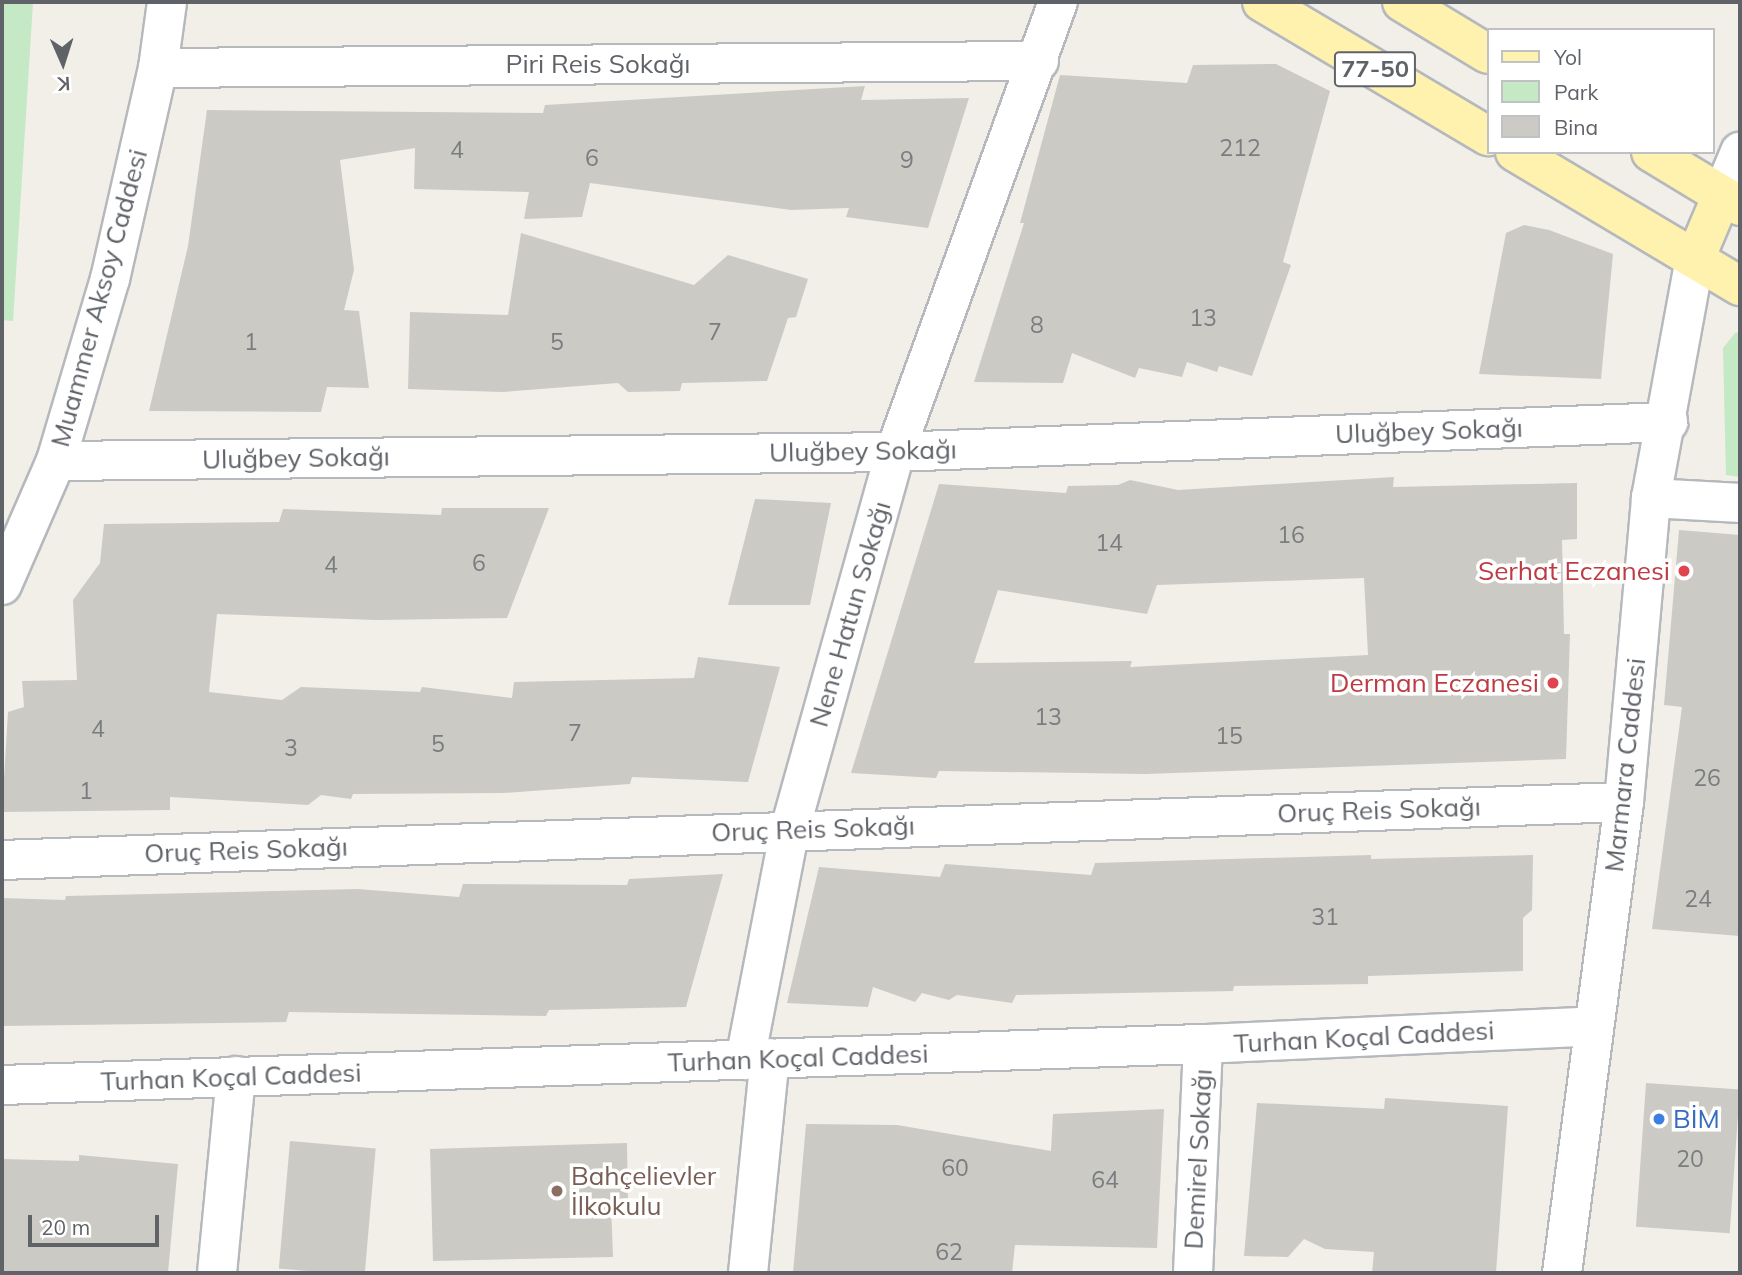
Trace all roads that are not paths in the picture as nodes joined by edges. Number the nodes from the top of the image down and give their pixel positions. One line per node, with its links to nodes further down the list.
1 (167, 2): 7 (street, Muammer Aksoy Caddesi)
2 (1058, 2): 6 (street, Nene Hatun Sokağı)
3 (1262, 2): 8 (main road, 77-50)
4 (1402, 2): 5 (main road, 77-50)
5 (1486, 53)
6 (1039, 61): 7 (street, Piri Reis Sokağı); 16 (street, Nene Hatun Sokağı)
7 (158, 68): 17 (street, Muammer Aksoy Caddesi)
8 (1486, 135)
9 (1740, 152): 12 (street)
10 (1519, 154): 13 (main road)
11 (1654, 154): 12 (main road)
12 (1731, 200): 13 (main road)
13 (1695, 259): 14 (main road); 15 (street, Marmara Caddesi)
14 (1740, 286)
15 (1668, 422): 16 (street, Uluğbey Sokağı); 18 (street, Marmara Caddesi)
16 (895, 452): 17 (street, Uluğbey Sokağı); 22 (street, Nene Hatun Sokağı)
17 (56, 461): 20 (street, Muammer Aksoy Caddesi)
18 (1651, 498): 19 (street); 21 (street, Marmara Caddesi)
19 (1740, 503)
20 (2, 586)
21 (1624, 802): 22 (street, Oruç Reis Sokağı); 24 (street, Marmara Caddesi)
22 (790, 829): 23 (street, Oruç Reis Sokağı); 26 (street, Nene Hatun Sokağı)
23 (2, 860)
24 (1594, 1026): 25 (street, Turhan Koçal Caddesi); 32 (street, Marmara Caddesi)
25 (1203, 1044): 26 (street, Turhan Koçal Caddesi); 31 (street, Demirel Sokağı)
26 (757, 1059): 27 (street, Turhan Koçal Caddesi); 30 (street, Nene Hatun Sokağı)
27 (236, 1076): 28 (street, Turhan Koçal Caddesi); 29 (street)
28 (2, 1085)
29 (217, 1273)
30 (748, 1273)
31 (1193, 1273)
32 (1562, 1273)

